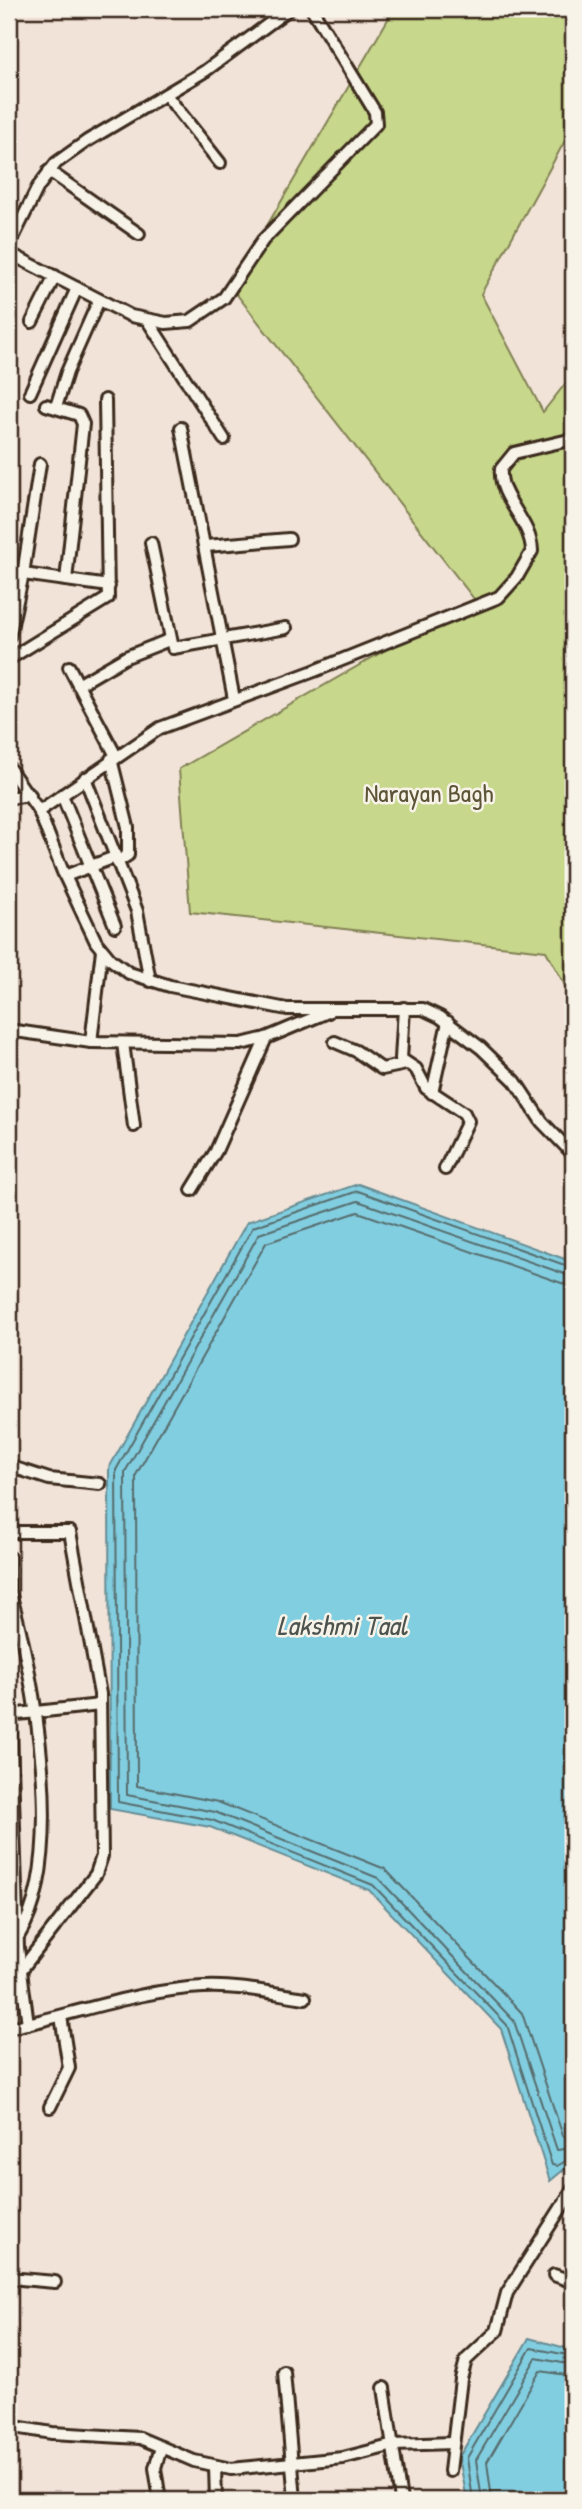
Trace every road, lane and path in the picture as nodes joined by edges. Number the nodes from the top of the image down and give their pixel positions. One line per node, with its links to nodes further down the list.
1 (289, 9): 3 (street)
2 (312, 9): 12 (street)
3 (167, 96): 4 (street); 5 (street)
4 (220, 163)
5 (49, 171): 6 (street); 7 (street)
6 (138, 234)
7 (9, 246)
8 (9, 253): 9 (street)
9 (55, 276): 10 (street); 13 (street)
10 (77, 288): 11 (street); 14 (street)
11 (99, 300): 12 (street); 25 (street)
12 (148, 321): 17 (street)
13 (33, 322)
14 (30, 393)
15 (105, 400): 26 (street)
16 (181, 428): 22 (street)
17 (225, 439)
18 (573, 439): 34 (street)
19 (40, 464): 24 (street)
20 (289, 539): 22 (street)
21 (151, 543): 29 (street)
22 (206, 547): 30 (street)
23 (9, 572): 24 (street)
24 (23, 574): 25 (street); 28 (street)
25 (66, 580): 26 (street)
26 (109, 586): 31 (street)
27 (286, 628): 30 (street)
28 (9, 637)
29 (169, 640): 30 (street); 33 (street)
30 (224, 641): 34 (street)
31 (9, 659)
32 (69, 667): 33 (street)
33 (78, 685): 35 (street)
34 (234, 699): 35 (street)
35 (114, 757): 37 (street); 42 (street)
36 (9, 768): 38 (street)
37 (85, 778): 39 (street); 42 (street)
38 (30, 795): 40 (street); 41 (street)
39 (62, 795): 41 (street); 43 (street)
40 (9, 798)
41 (40, 811): 44 (street)
42 (116, 860): 43 (street); 47 (street)
43 (92, 866): 44 (street); 45 (street)
44 (65, 876): 46 (street)
45 (116, 926)
46 (102, 950): 47 (street); 53 (street)
47 (150, 981): 49 (street)
48 (404, 1008): 49 (street); 50 (street); 56 (street)
49 (330, 1011): 52 (street)
50 (448, 1022): 57 (street); 59 (street)
51 (9, 1030): 53 (street)
52 (266, 1038): 55 (street); 61 (street)
53 (91, 1042): 55 (street)
54 (335, 1042): 56 (street)
55 (123, 1043): 58 (street)
56 (406, 1064): 57 (street)
57 (432, 1093): 60 (street)
58 (135, 1126)
59 (573, 1154)
60 (445, 1169)
61 (192, 1191)
62 (9, 1466): 63 (street)
63 (100, 1484)
64 (9, 1532): 69 (street)
65 (9, 1557): 66 (street)
66 (10, 1593): 67 (street); 70 (street)
67 (9, 1633)
68 (9, 1676): 71 (street)
69 (100, 1705): 70 (street); 74 (street)
70 (37, 1712): 71 (street); 73 (street)
71 (10, 1714): 72 (street)
72 (14, 1917): 73 (street)
73 (14, 1935): 74 (street)
74 (21, 1970): 77 (street)
75 (305, 1998): 76 (street)
76 (61, 2016): 77 (street); 79 (street)
77 (28, 2024): 78 (street)
78 (9, 2028)
79 (50, 2107)
80 (573, 2189): 88 (street)
81 (554, 2275): 84 (street)
82 (9, 2278): 83 (street)
83 (55, 2282)
84 (573, 2282)
85 (284, 2372): 91 (street)
86 (384, 2388): 89 (street)
87 (9, 2426): 90 (street)
88 (452, 2443): 89 (street); 93 (street)
89 (394, 2445): 91 (street); 97 (street)
90 (161, 2447): 92 (street); 94 (street)
91 (291, 2464): 92 (street); 96 (street)
92 (215, 2466): 95 (street)
93 (450, 2471)
94 (160, 2500)
95 (216, 2500)
96 (295, 2500)
97 (397, 2500)

